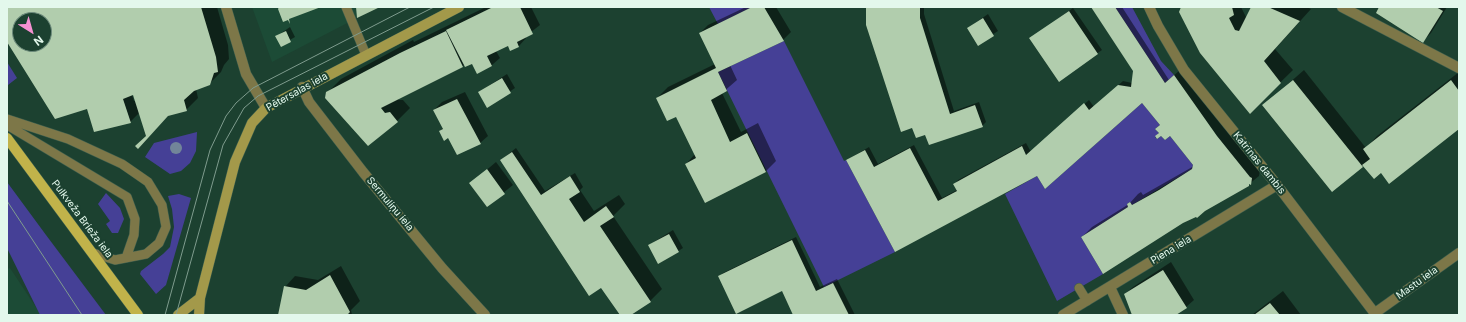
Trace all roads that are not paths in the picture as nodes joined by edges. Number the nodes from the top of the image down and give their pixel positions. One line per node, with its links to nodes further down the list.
1 (226, 7): 9 (street)
2 (346, 7): 6 (lane)
3 (459, 7): 6 (street, Pētersalas iela)
4 (1149, 7): 13 (street, Katrīnas dambis)
5 (1346, 8): 7 (street)
6 (366, 55): 8 (street, Pētersalas iela)
7 (1459, 68)
8 (302, 87): 9 (street, Pētersalas iela); 25 (street, Sermuliņu iela)
9 (266, 108): 19 (street, Pētersalas iela)
10 (7, 119): 16 (lane)
11 (7, 125): 16 (lane)
12 (7, 138): 14 (main road, Pulkveža Brieža iela)
13 (1277, 185): 17 (street, Piena iela); 21 (street, Katrīnas dambis)
14 (93, 253): 16 (lane); 22 (main road, Pulkveža Brieža iela)
15 (1459, 253): 21 (street, Mastu iela)
16 (126, 258)
17 (1110, 287): 20 (street, Piena iela); 27 (street)
18 (1079, 288): 20 (lane)
19 (200, 298): 23 (street); 24 (street, Pētersalas iela)
20 (1087, 301): 26 (street, Piena iela)
21 (1376, 314)
22 (138, 315)
23 (178, 315)
24 (199, 315)
25 (485, 315)
26 (1063, 315)
27 (1123, 315)

